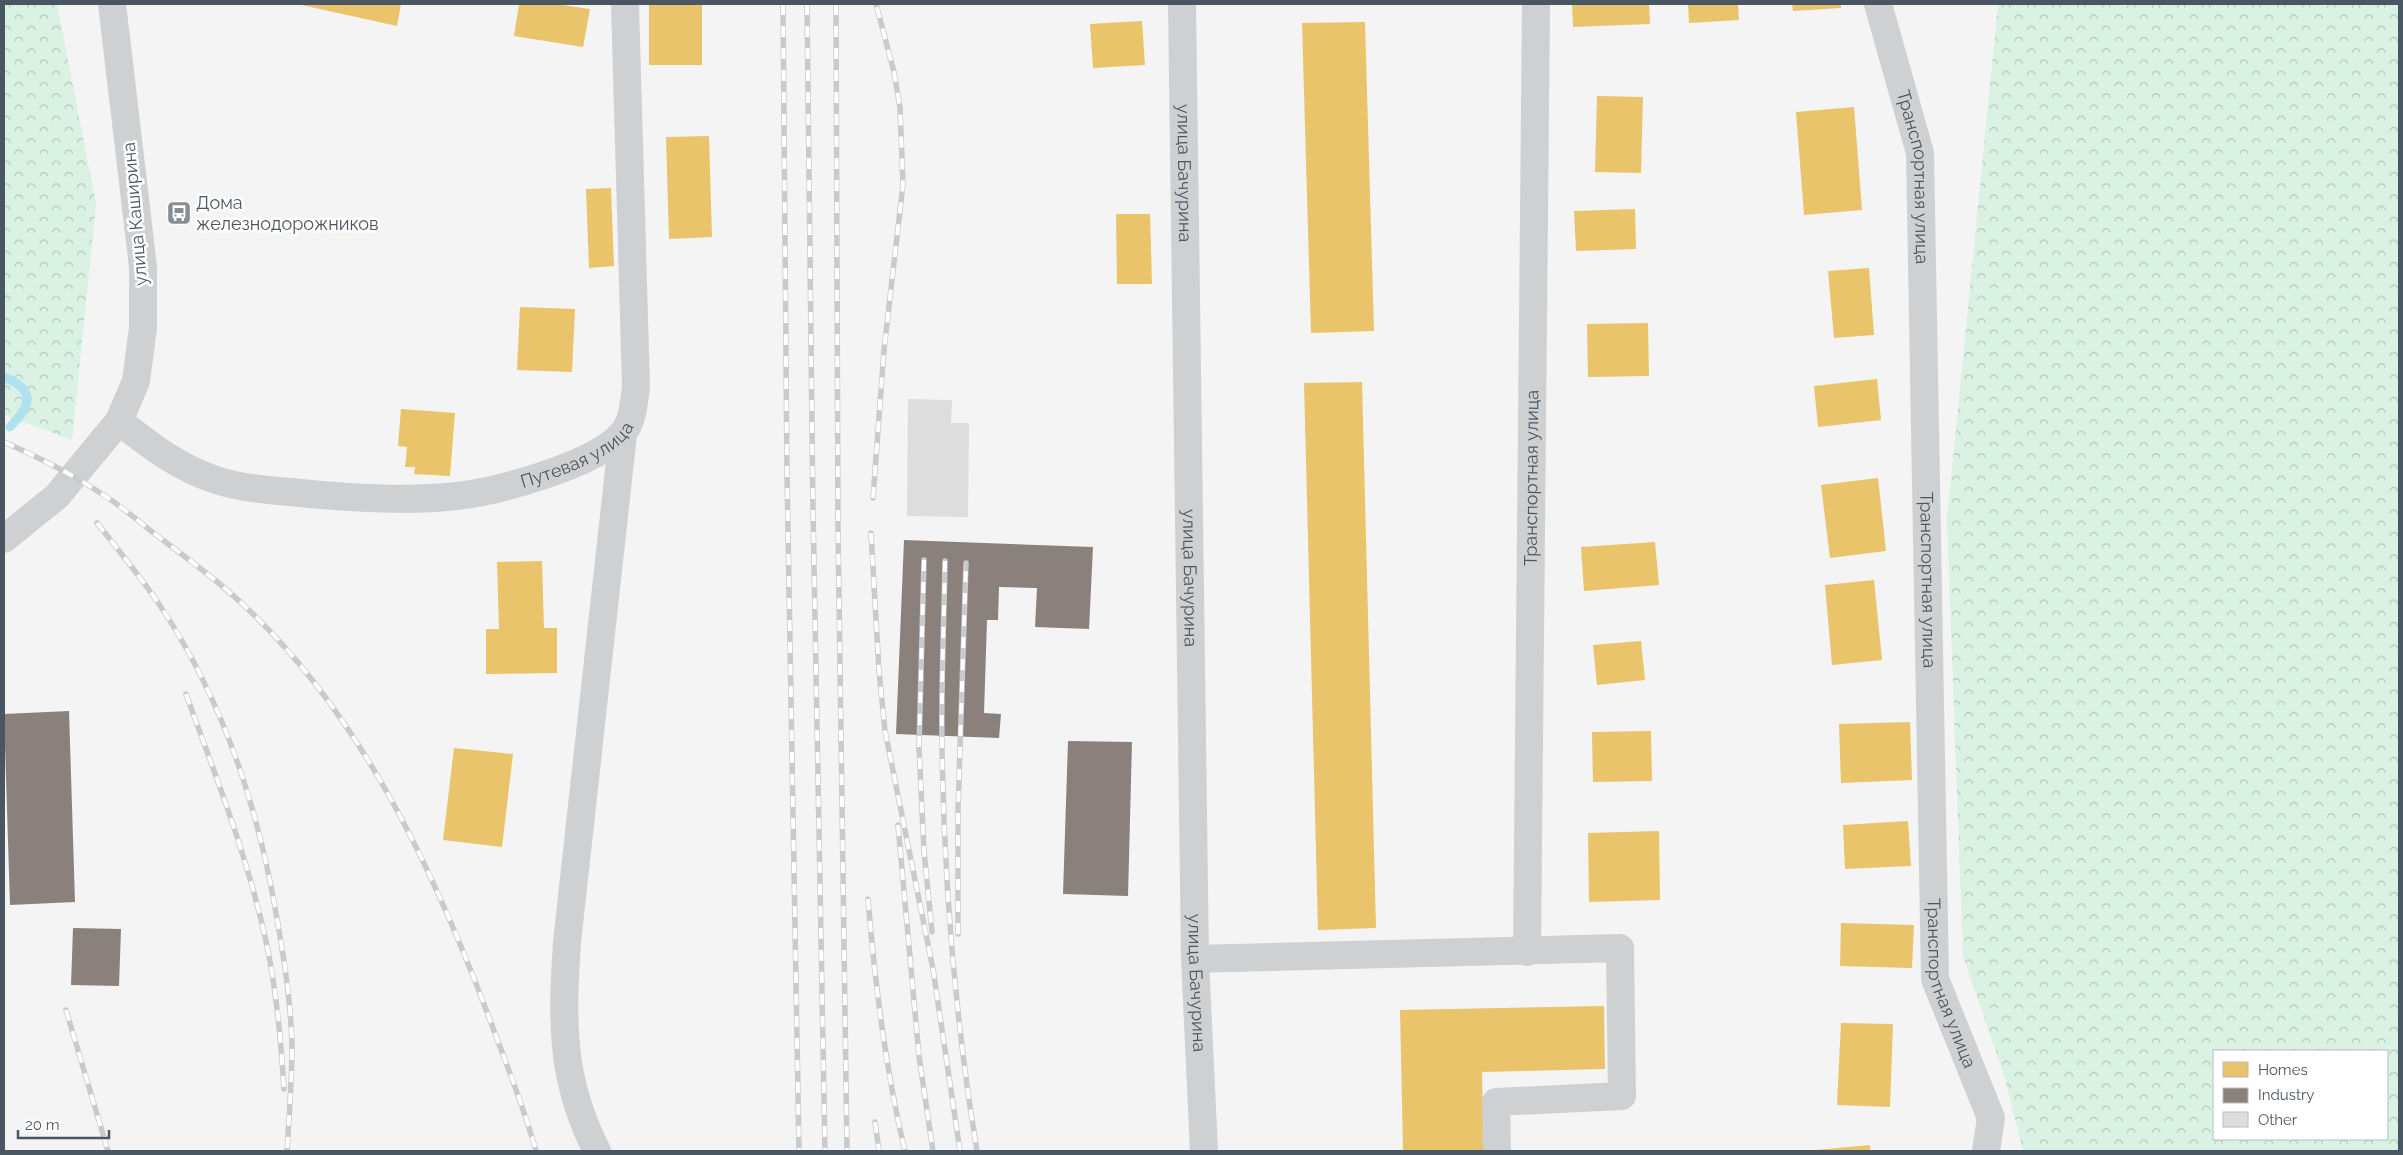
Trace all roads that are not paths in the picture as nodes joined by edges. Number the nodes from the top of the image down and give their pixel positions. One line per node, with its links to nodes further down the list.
1 (112, 4): 6 (street, улица Каширина)
2 (625, 4): 7 (street, Путевая улица)
3 (1182, 4): 12 (street, улица Бачурина)
4 (1536, 4): 11 (street, Транспортная улица)
5 (1878, 4): 16 (street, Транспортная улица)
6 (120, 421): 8 (street, Путевая улица); 10 (street, улица Каширина)
7 (623, 434): 8 (street, Путевая улица); 9 (street)
8 (574, 465): 9 (street)
9 (616, 498): 13 (street)
10 (4, 540)
11 (1527, 952): 12 (street); 15 (street)
12 (1195, 959): 14 (street, улица Бачурина)
13 (597, 1151)
14 (1204, 1151)
15 (1498, 1151)
16 (1986, 1151)

